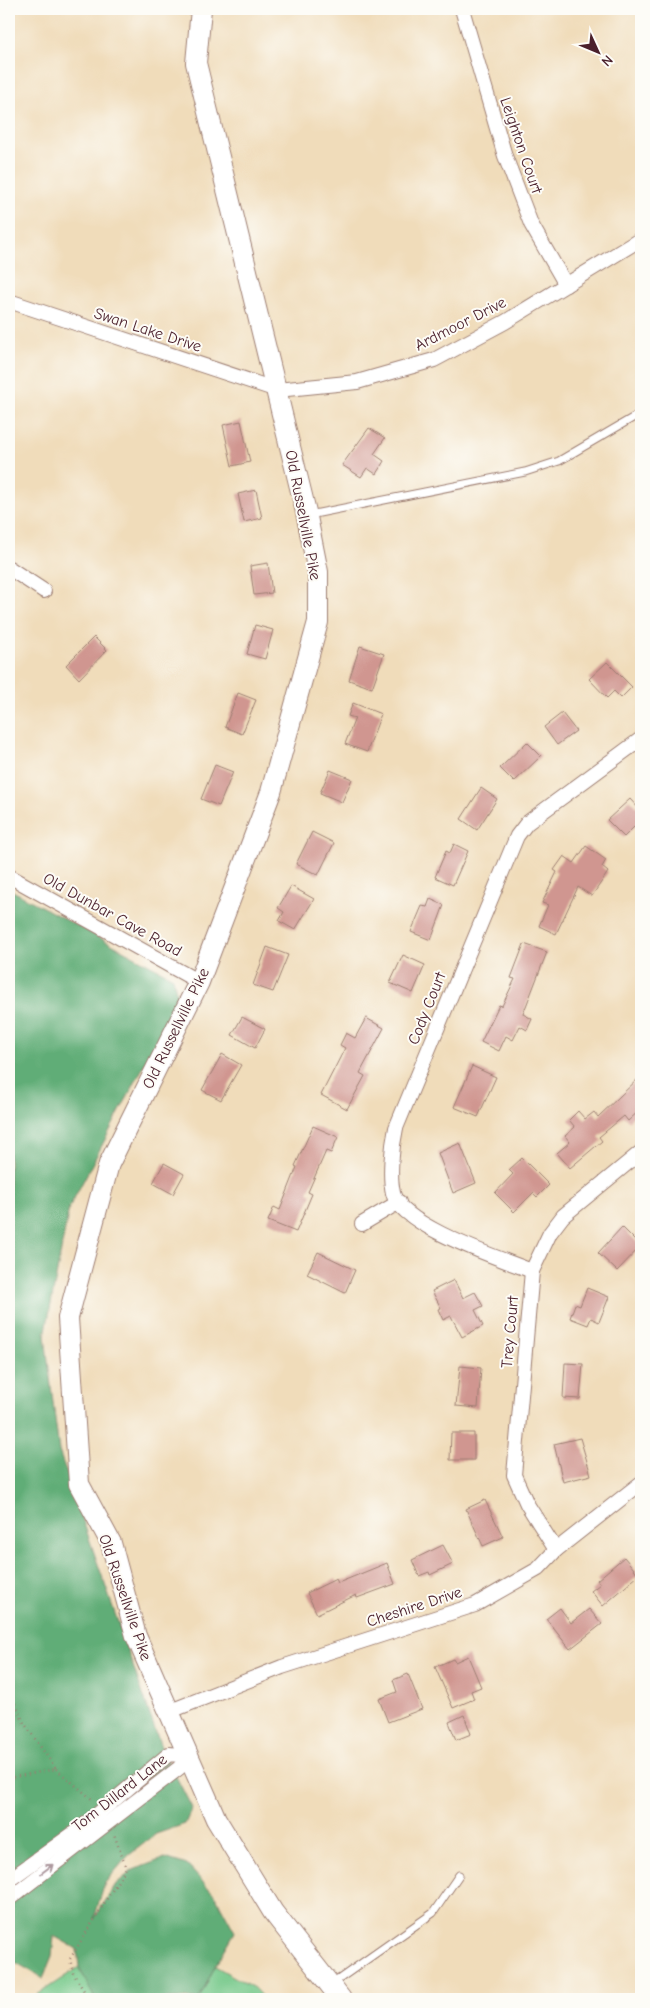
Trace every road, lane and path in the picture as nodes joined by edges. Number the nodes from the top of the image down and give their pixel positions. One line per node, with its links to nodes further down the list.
1 (200, 9): 6 (street, Old Russellville Pike)
2 (462, 9): 4 (street, Leighton Court)
3 (641, 239): 4 (street, Ardmoor Drive)
4 (566, 285): 6 (street, Ardmoor Drive)
5 (9, 301): 6 (street, Swan Lake Drive)
6 (277, 390): 8 (street, Old Russellville Pike)
7 (641, 412): 8 (lane)
8 (306, 515): 13 (street, Old Russellville Pike)
9 (9, 568): 10 (street)
10 (44, 591)
11 (641, 739): 15 (street, Cody Court)
12 (9, 876): 13 (street, Old Dunbar Cave Road)
13 (200, 982): 21 (street, Old Russellville Pike)
14 (641, 1152): 17 (street, Trey Court)
15 (398, 1202): 16 (street); 17 (street)
16 (362, 1224)
17 (532, 1271): 19 (street, Trey Court)
18 (641, 1483): 19 (street, Cheshire Drive)
19 (556, 1550): 21 (street, Cheshire Drive)
20 (9, 1690): 23 (path)
21 (168, 1712): 22 (street, Old Russellville Pike)
22 (189, 1756): 25 (street, Tom Dillard Lane); 29 (street, Old Russellville Pike)
23 (56, 1769): 24 (path); 25 (path)
24 (9, 1778)
25 (106, 1816): 27 (street, Tom Dillard Lane); 28 (street, Tom Dillard Lane, one-way to 25); 30 (path)
26 (458, 1875): 29 (lane)
27 (9, 1880)
28 (9, 1899)
29 (335, 1992)
30 (89, 1999)

